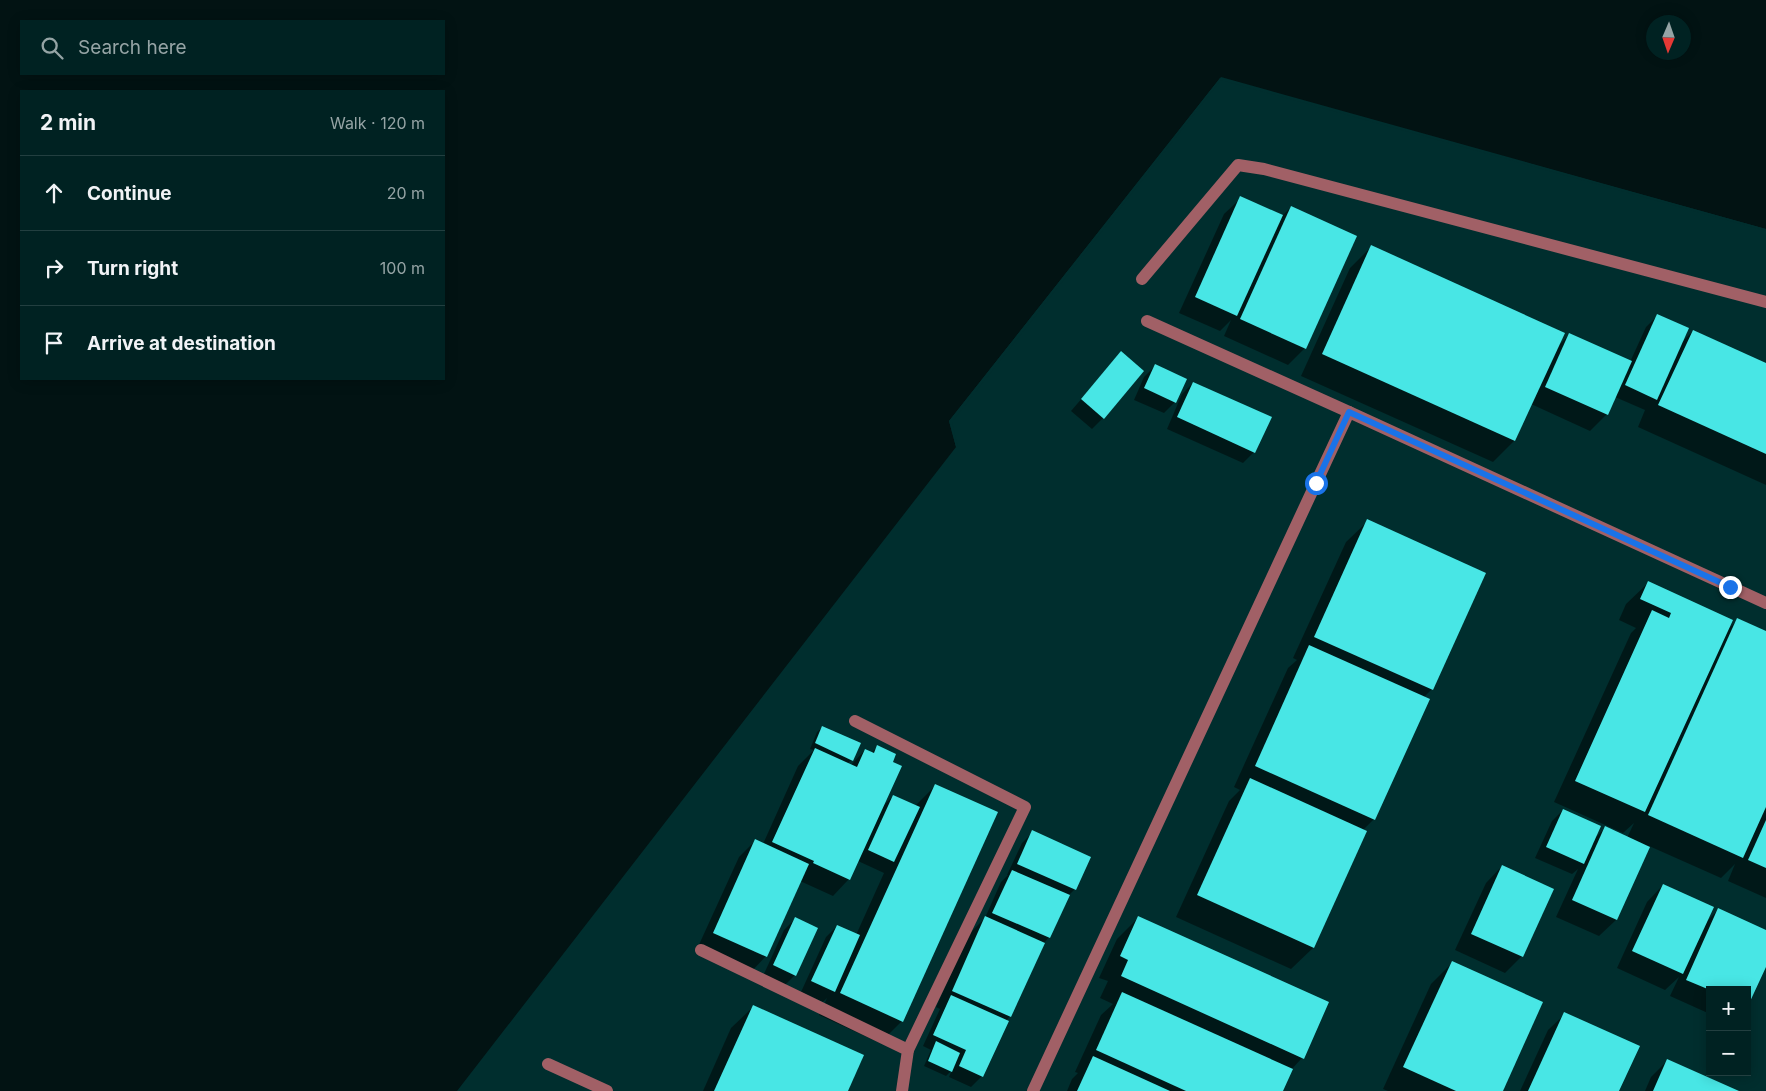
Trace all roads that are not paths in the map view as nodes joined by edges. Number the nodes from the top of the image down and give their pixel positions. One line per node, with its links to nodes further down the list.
1 (1142, 279): 2 (street)
2 (1766, 302)
3 (1147, 321): 4 (street)
4 (1349, 412): 5 (street); 12 (street)
5 (1766, 603)
6 (855, 721): 8 (street)
7 (701, 950): 8 (street)
8 (908, 1050): 11 (street)
9 (548, 1064): 10 (street)
10 (607, 1091)
11 (902, 1091)
12 (1033, 1091)

